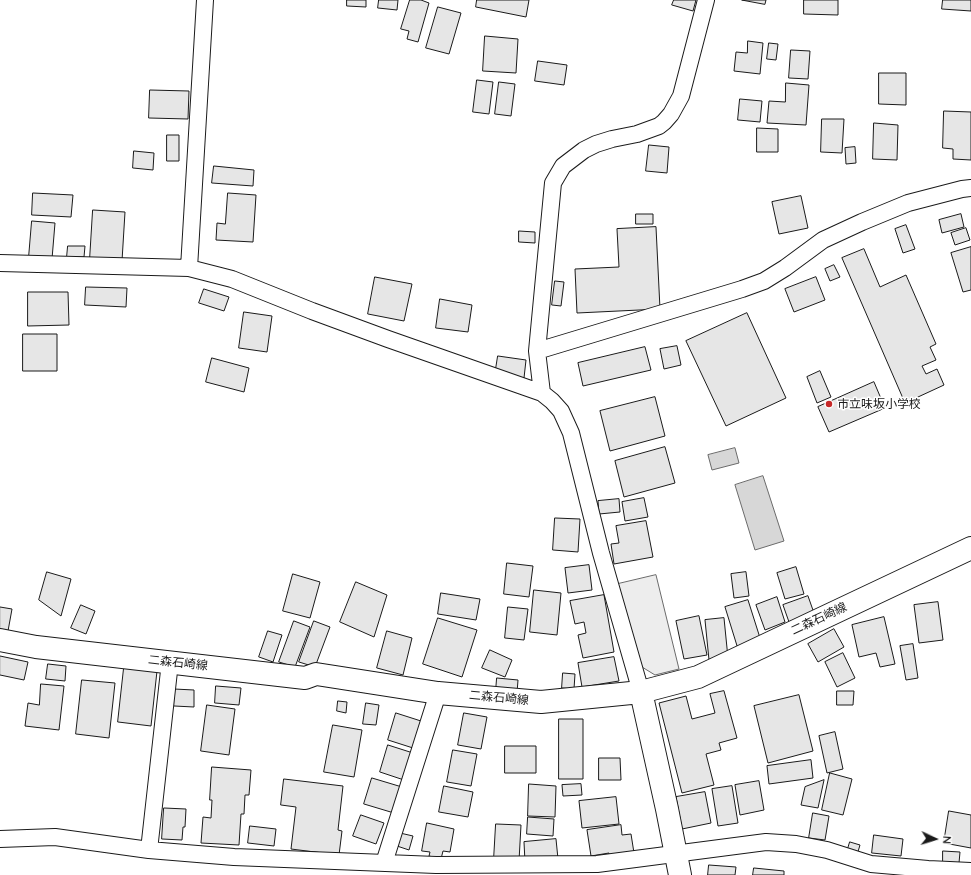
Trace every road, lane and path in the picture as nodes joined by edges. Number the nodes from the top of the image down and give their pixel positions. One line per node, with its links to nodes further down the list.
1 (205, 0): 5 (street)
2 (706, 0): 6 (street)
3 (971, 188): 6 (street)
4 (0, 263): 5 (street)
5 (189, 268): 7 (street)
6 (537, 351): 7 (street)
7 (542, 393): 11 (street)
8 (971, 548): 11 (main road, 二森石崎線)
9 (0, 640): 10 (main road, 二森石崎線)
10 (170, 662): 12 (main road, 二森石崎線); 14 (street)
11 (641, 692): 12 (main road, 二森石崎線); 16 (main road)
12 (438, 693): 15 (street)
13 (0, 839): 14 (street)
14 (149, 850): 15 (street)
15 (384, 863): 17 (street)
16 (678, 865): 17 (street); 18 (street)
17 (435, 870)
18 (971, 871)

